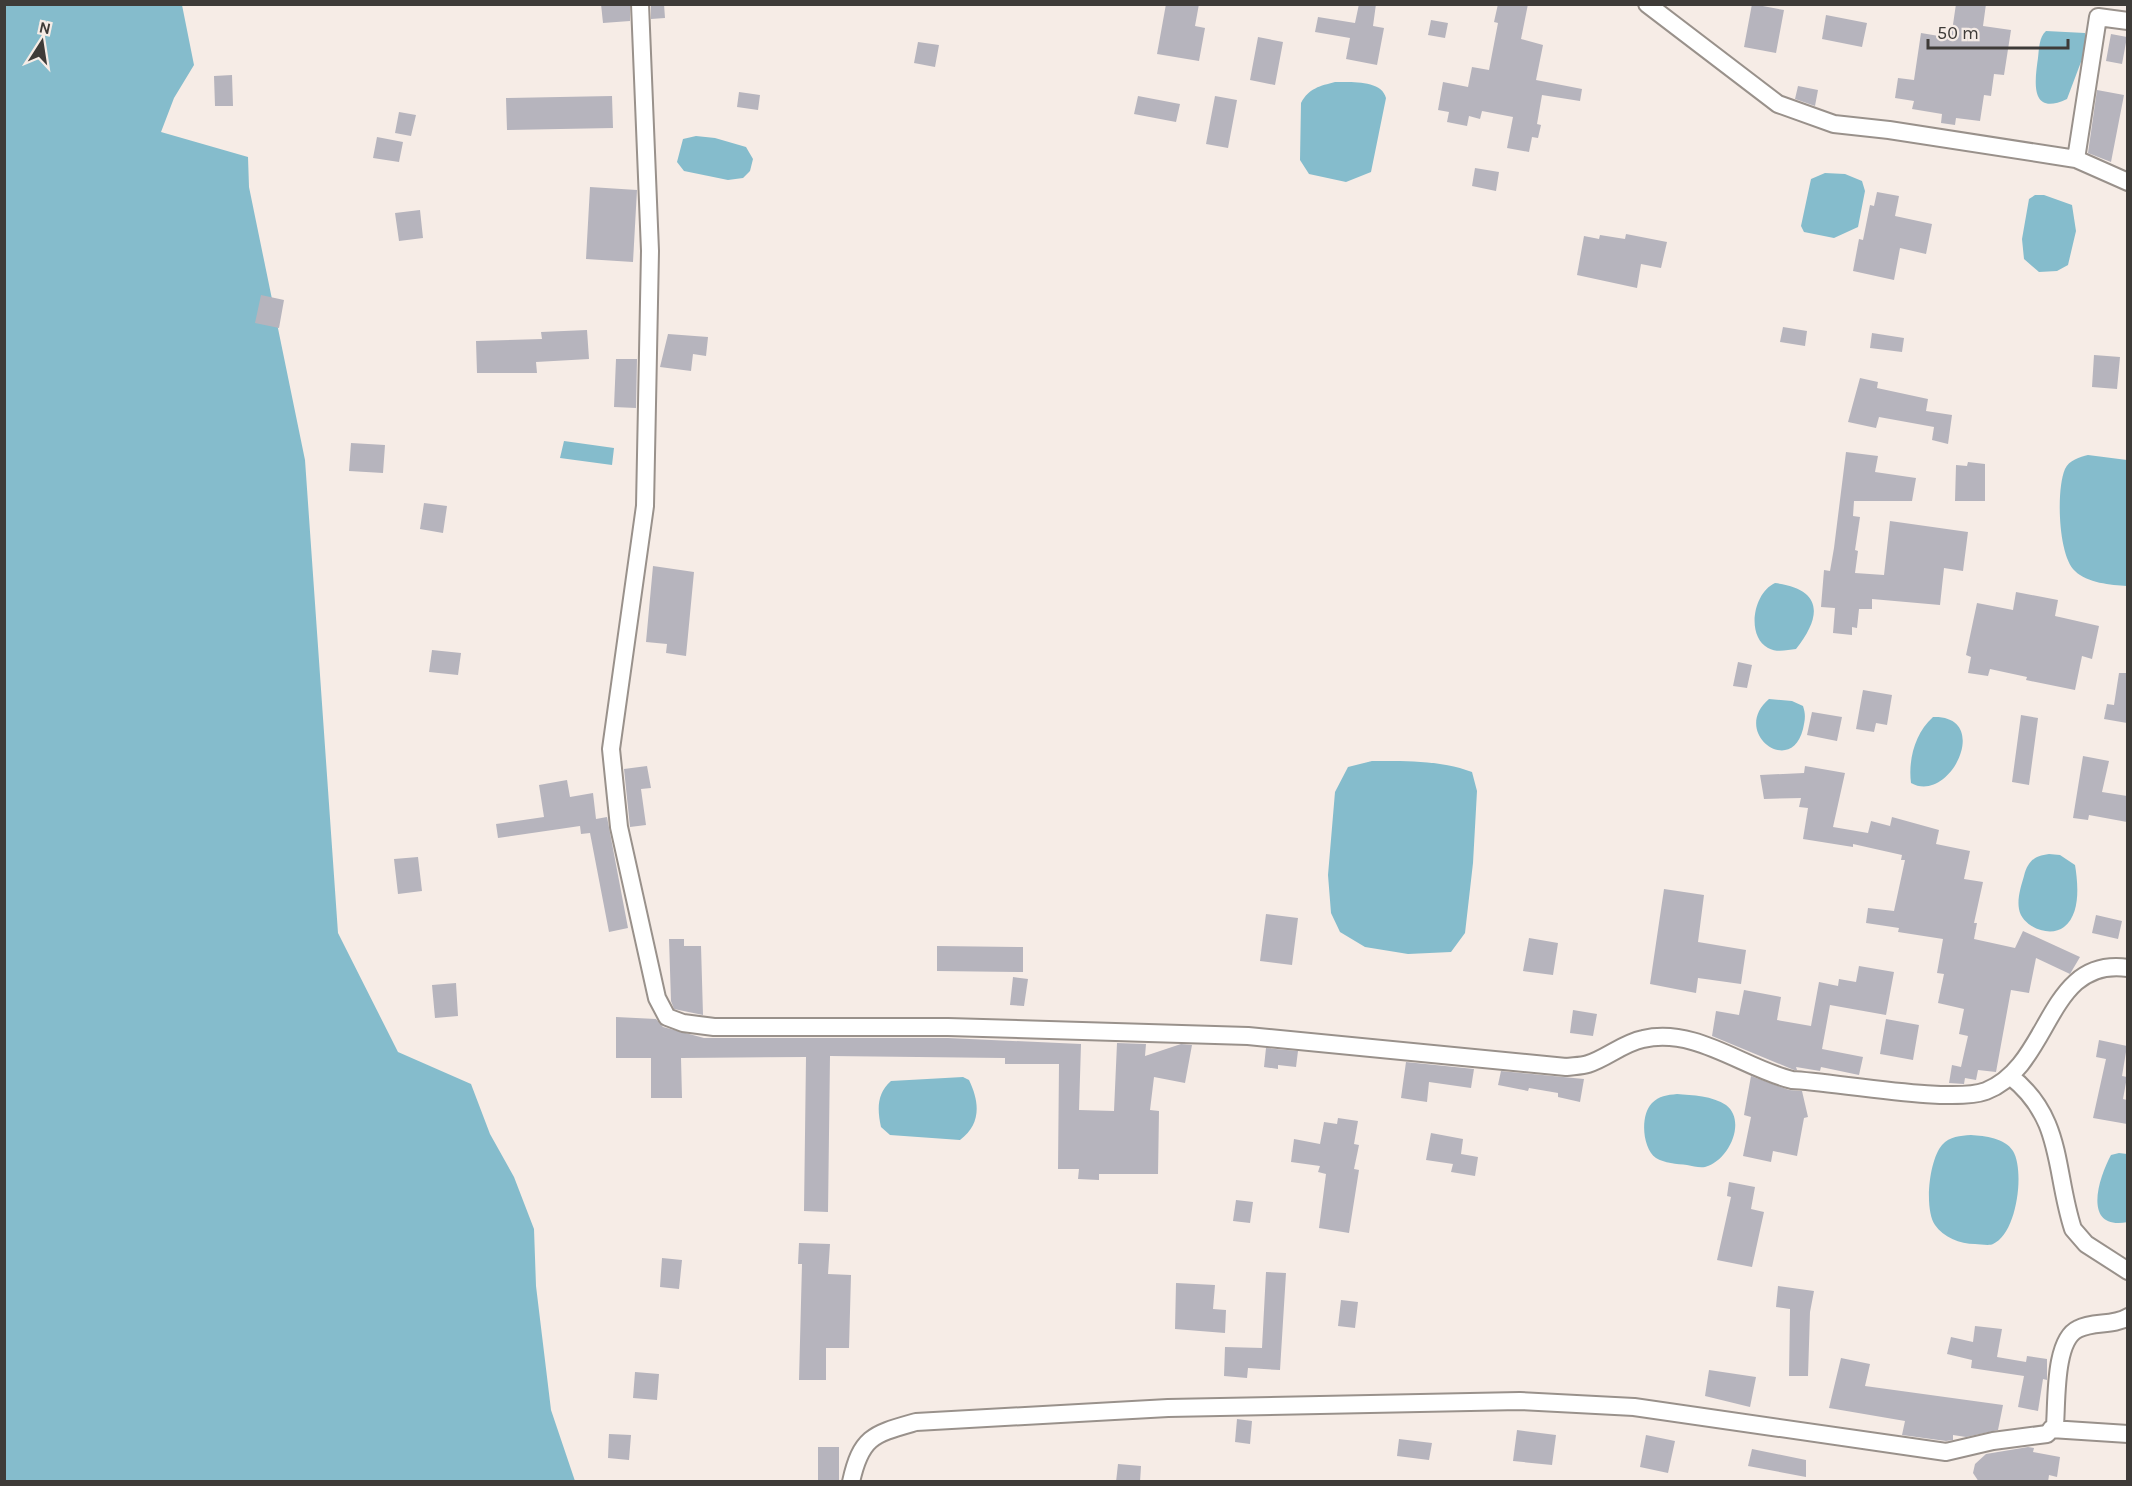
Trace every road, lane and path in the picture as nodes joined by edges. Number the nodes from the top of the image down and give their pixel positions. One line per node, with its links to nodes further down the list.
1 (640, 4): 7 (street)
2 (1647, 4): 4 (street)
3 (2127, 21): 4 (street)
4 (2076, 159): 5 (street)
5 (2127, 182)
6 (2127, 968): 7 (street)
7 (2010, 1076): 8 (street)
8 (2127, 1271)
9 (2127, 1317): 10 (street)
10 (2051, 1429): 11 (street); 12 (street)
11 (2127, 1434)
12 (851, 1482)

